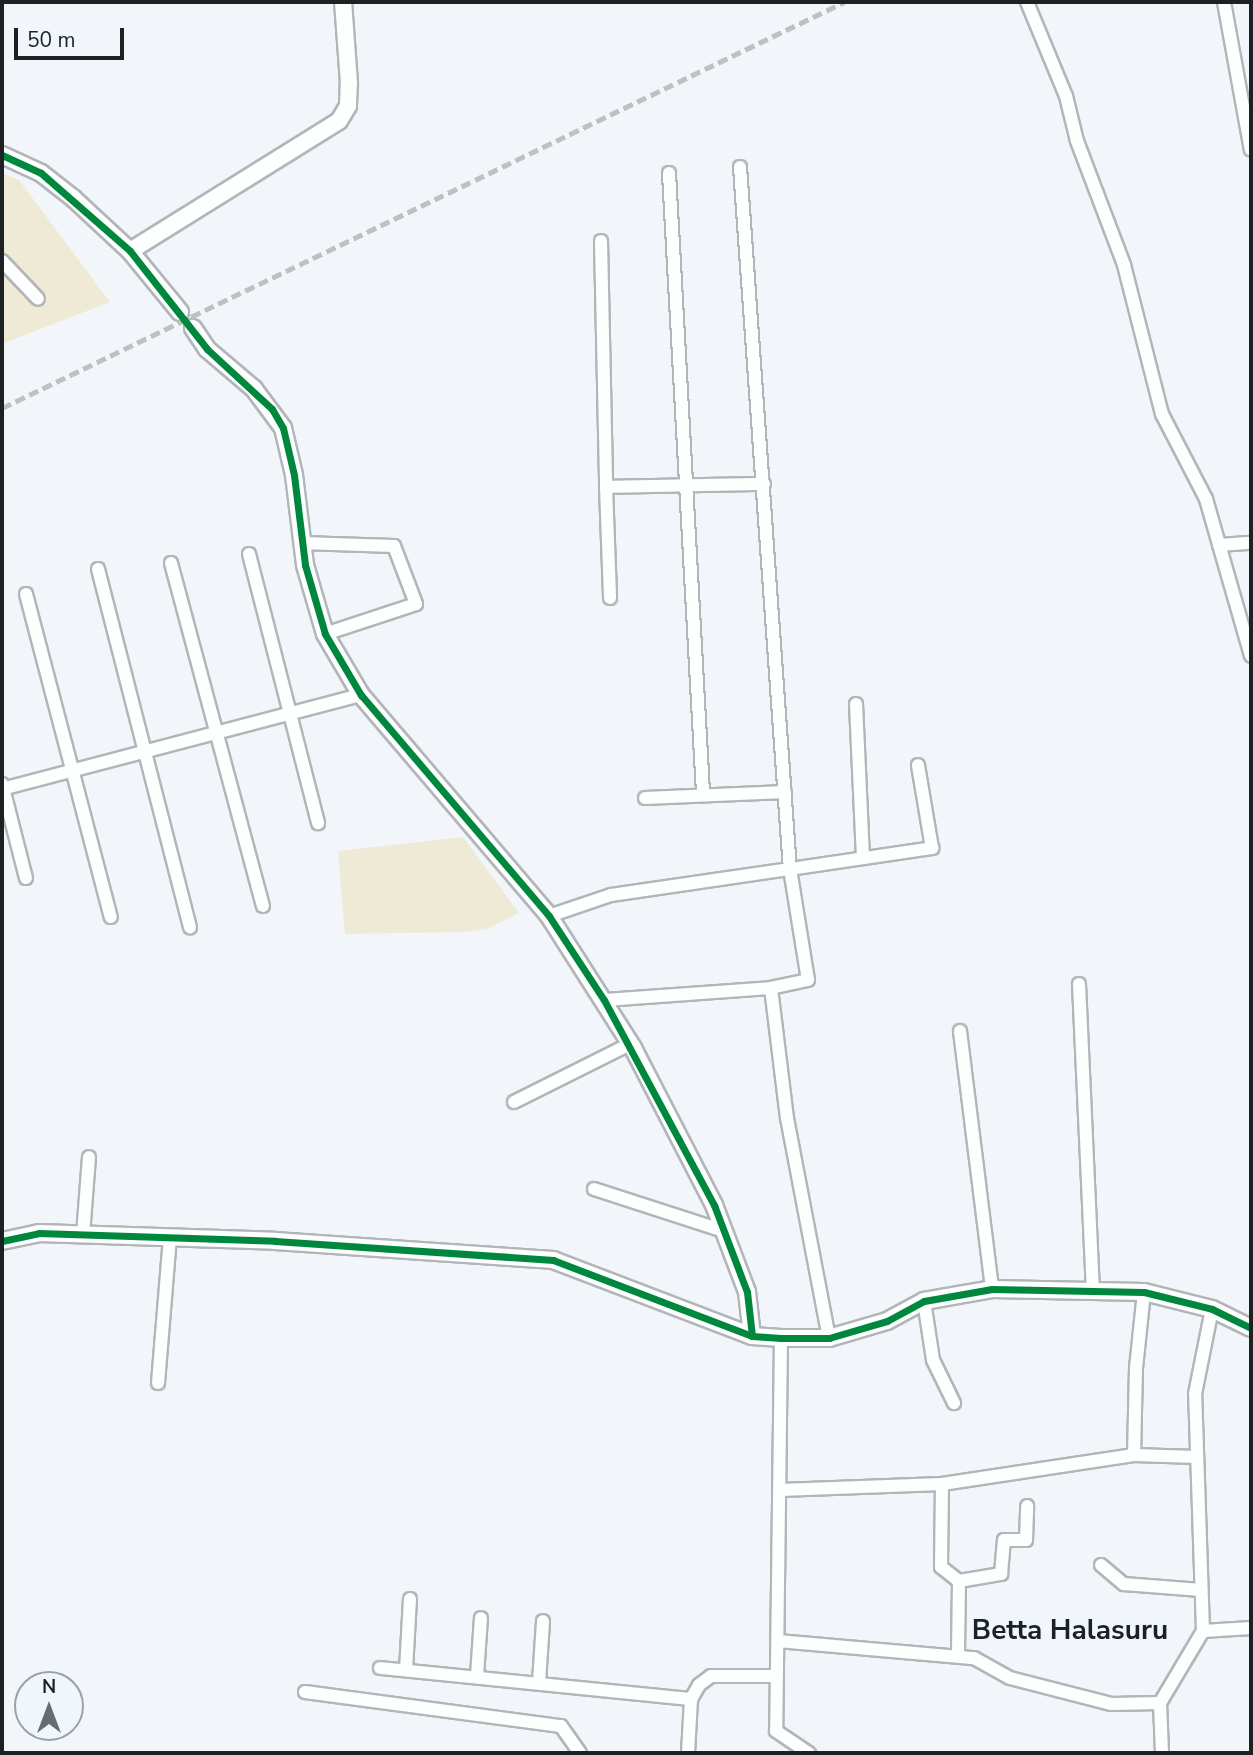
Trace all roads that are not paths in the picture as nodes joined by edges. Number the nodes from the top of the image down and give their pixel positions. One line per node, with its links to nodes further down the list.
1 (343, 2): 9 (street)
2 (1027, 2): 19 (street)
3 (1224, 2): 4 (street)
4 (1251, 150)
5 (2, 155): 9 (street)
6 (740, 167): 14 (street)
7 (669, 173): 15 (street)
8 (601, 242): 16 (street)
9 (130, 251): 12 (street)
10 (2, 261): 11 (street)
11 (38, 299)
12 (180, 312)
13 (193, 327): 17 (street)
14 (764, 484): 15 (street); 35 (street)
15 (684, 486): 16 (street); 36 (street)
16 (606, 487): 24 (street)
17 (302, 543): 25 (street); 25 (street)
18 (1251, 543): 19 (street)
19 (1219, 545): 26 (street)
20 (249, 554): 29 (street)
21 (171, 563): 30 (street)
22 (97, 569): 31 (street)
23 (26, 594): 33 (street)
24 (610, 598)
25 (326, 634): 27 (street)
26 (1251, 656)
27 (360, 695): 29 (street); 43 (street)
28 (856, 705): 39 (street)
29 (291, 712): 30 (street); 38 (street)
30 (214, 732): 31 (street); 42 (street)
31 (144, 750): 33 (street); 45 (street)
32 (918, 765): 39 (street)
33 (74, 769): 34 (street); 44 (street)
34 (2, 787): 41 (street)
35 (785, 792): 36 (street); 40 (street)
36 (703, 793): 37 (street)
37 (645, 798)
38 (318, 823)
39 (863, 858): 40 (street)
40 (790, 869): 43 (street); 47 (street)
41 (26, 878)
42 (263, 906)
43 (549, 916): 48 (street)
44 (111, 917)
45 (190, 927)
46 (1079, 984): 58 (street)
47 (771, 988): 48 (street); 66 (street)
48 (604, 1000): 50 (street)
49 (960, 1031): 59 (street)
50 (630, 1044): 51 (street); 54 (street)
51 (514, 1102)
52 (89, 1157): 55 (street)
53 (594, 1189): 54 (street)
54 (724, 1231): 64 (street)
55 (83, 1235): 56 (street); 57 (street)
56 (170, 1238): 64 (street); 67 (street)
57 (2, 1241)
58 (1093, 1288): 59 (street); 60 (street)
59 (992, 1289): 61 (street)
60 (1144, 1292): 62 (street); 69 (street)
61 (924, 1301): 66 (street); 68 (street)
62 (1212, 1309): 63 (street); 70 (street)
63 (1251, 1328)
64 (752, 1336): 65 (street)
65 (781, 1338): 66 (street); 72 (street)
66 (829, 1338)
67 (158, 1383)
68 (954, 1403)
69 (1134, 1455): 70 (street); 71 (street)
70 (1197, 1457): 76 (street)
71 (942, 1484): 72 (street); 75 (street)
72 (780, 1490): 82 (street)
73 (1027, 1506): 75 (street)
74 (1101, 1565): 76 (street)
75 (959, 1581): 83 (street)
76 (1202, 1590): 81 (street)
77 (410, 1599): 85 (street)
78 (481, 1618): 86 (street)
79 (543, 1621): 88 (street)
80 (1251, 1628): 81 (street)
81 (1203, 1631): 91 (street)
82 (778, 1641): 83 (street); 87 (street)
83 (958, 1656): 91 (street)
84 (380, 1668): 85 (street)
85 (406, 1670): 86 (street)
86 (477, 1676): 88 (street)
87 (776, 1676): 90 (street); 94 (street)
88 (539, 1682): 90 (street)
89 (305, 1692): 92 (street)
90 (691, 1699): 93 (street)
91 (1160, 1703): 95 (street)
92 (580, 1753)
93 (688, 1753)
94 (809, 1753)
95 (1162, 1753)

